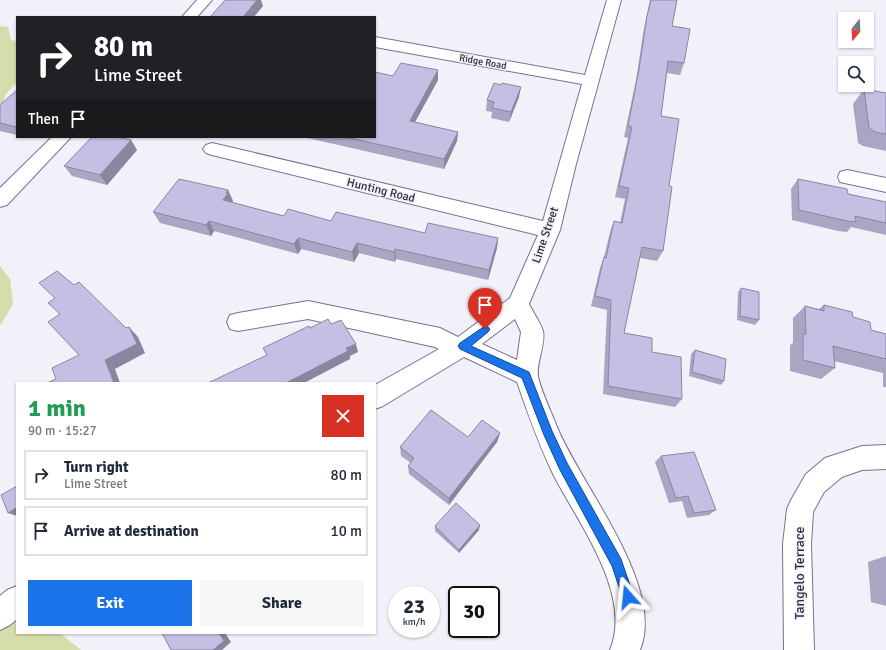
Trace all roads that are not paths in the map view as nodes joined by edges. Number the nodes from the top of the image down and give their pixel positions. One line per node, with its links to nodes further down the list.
1 (205, 0): 3 (street)
2 (614, 0): 5 (street, Lime Street)
3 (190, 16)
4 (376, 42): 5 (street, Ridge Road)
5 (591, 81): 11 (street, Lime Street)
6 (61, 138): 10 (street)
7 (212, 149): 11 (street, Hunting Road)
8 (847, 177): 9 (street)
9 (886, 185)
10 (0, 200)
11 (550, 230): 12 (street, Lime Street)
12 (518, 304): 14 (street, Lime Street); 15 (street)
13 (238, 322): 14 (street)
14 (461, 348): 15 (street); 16 (street, Lime Street)
15 (526, 375): 20 (street)
16 (376, 397)
17 (886, 457): 21 (street, Tangelo Terrace)
18 (16, 601): 19 (street)
19 (0, 615)
20 (625, 650)
21 (799, 650)

